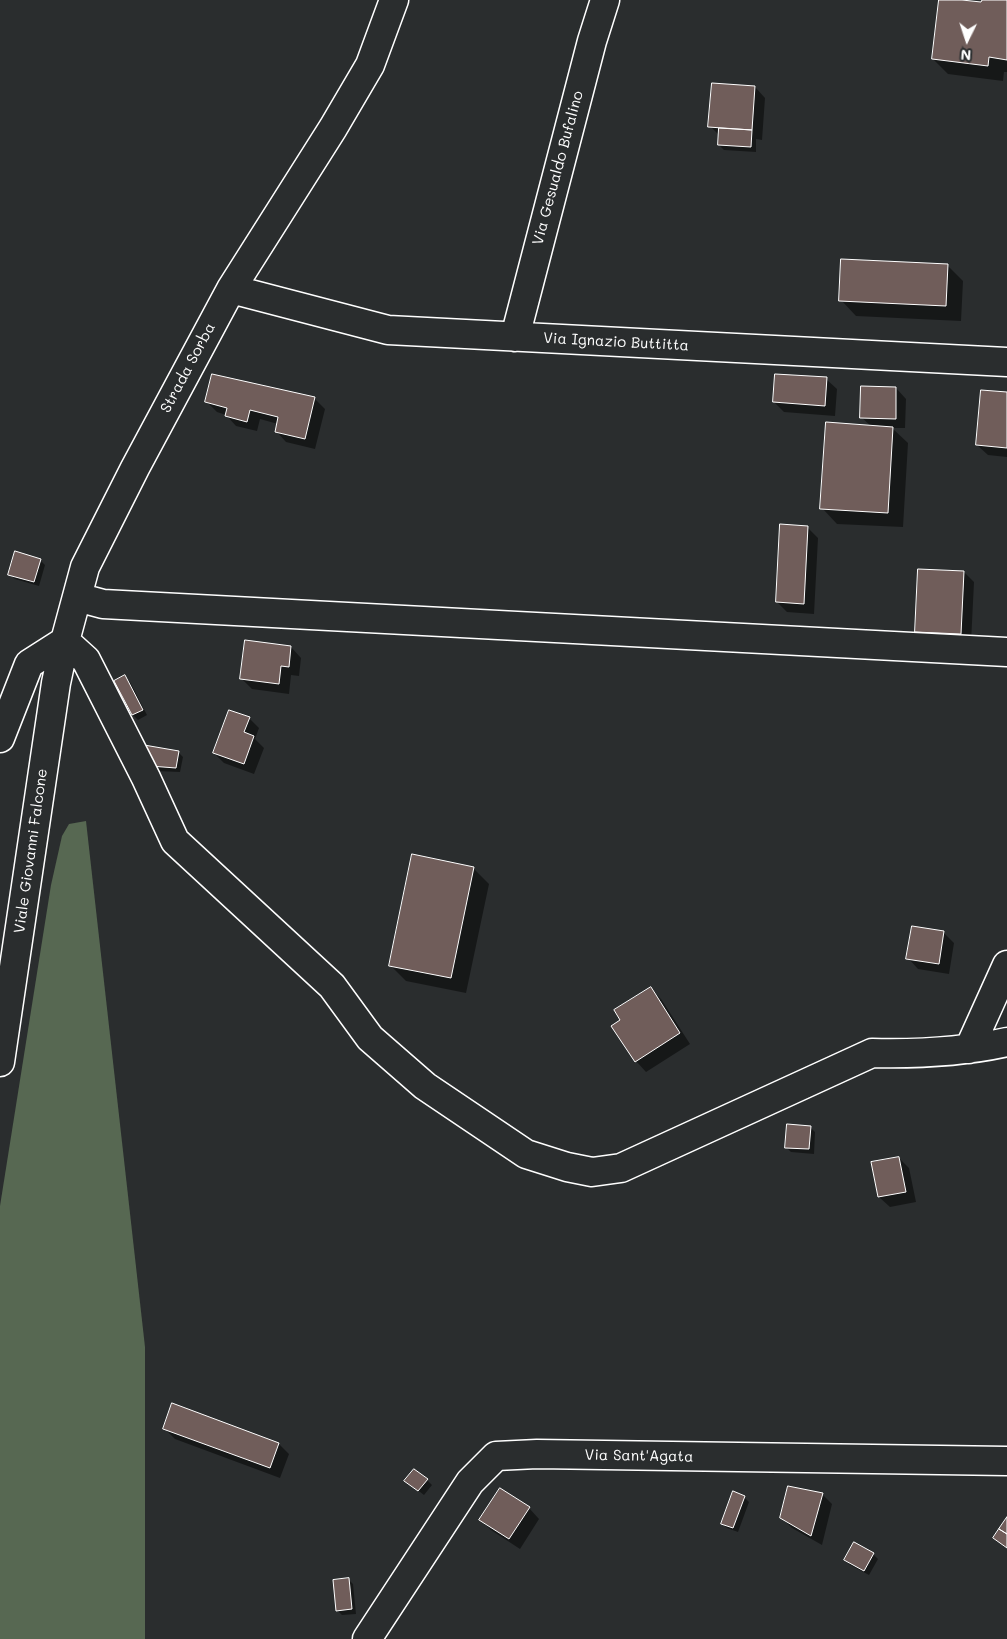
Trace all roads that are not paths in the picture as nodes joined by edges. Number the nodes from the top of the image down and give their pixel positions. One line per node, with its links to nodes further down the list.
1 (394, 0): 3 (street, Strada Sorba)
2 (605, 0): 4 (street, Via Gesualdo Bufalino)
3 (231, 289): 4 (street, Via Ignazio Buttitta); 6 (street, Strada Sorba)
4 (514, 337): 5 (street, Via Ignazio Buttitta)
5 (1007, 362)
6 (77, 597): 7 (street, Strada Sorba); 8 (street)
7 (65, 641): 9 (street); 12 (street); 13 (street, Viale Giovanni Falcone)
8 (1007, 652)
9 (0, 738)
10 (1007, 965): 12 (street)
11 (1007, 1042): 12 (street)
12 (968, 1049)
13 (0, 1062)
14 (1007, 1461): 15 (street, Via Sant'Agata)
15 (367, 1639)

